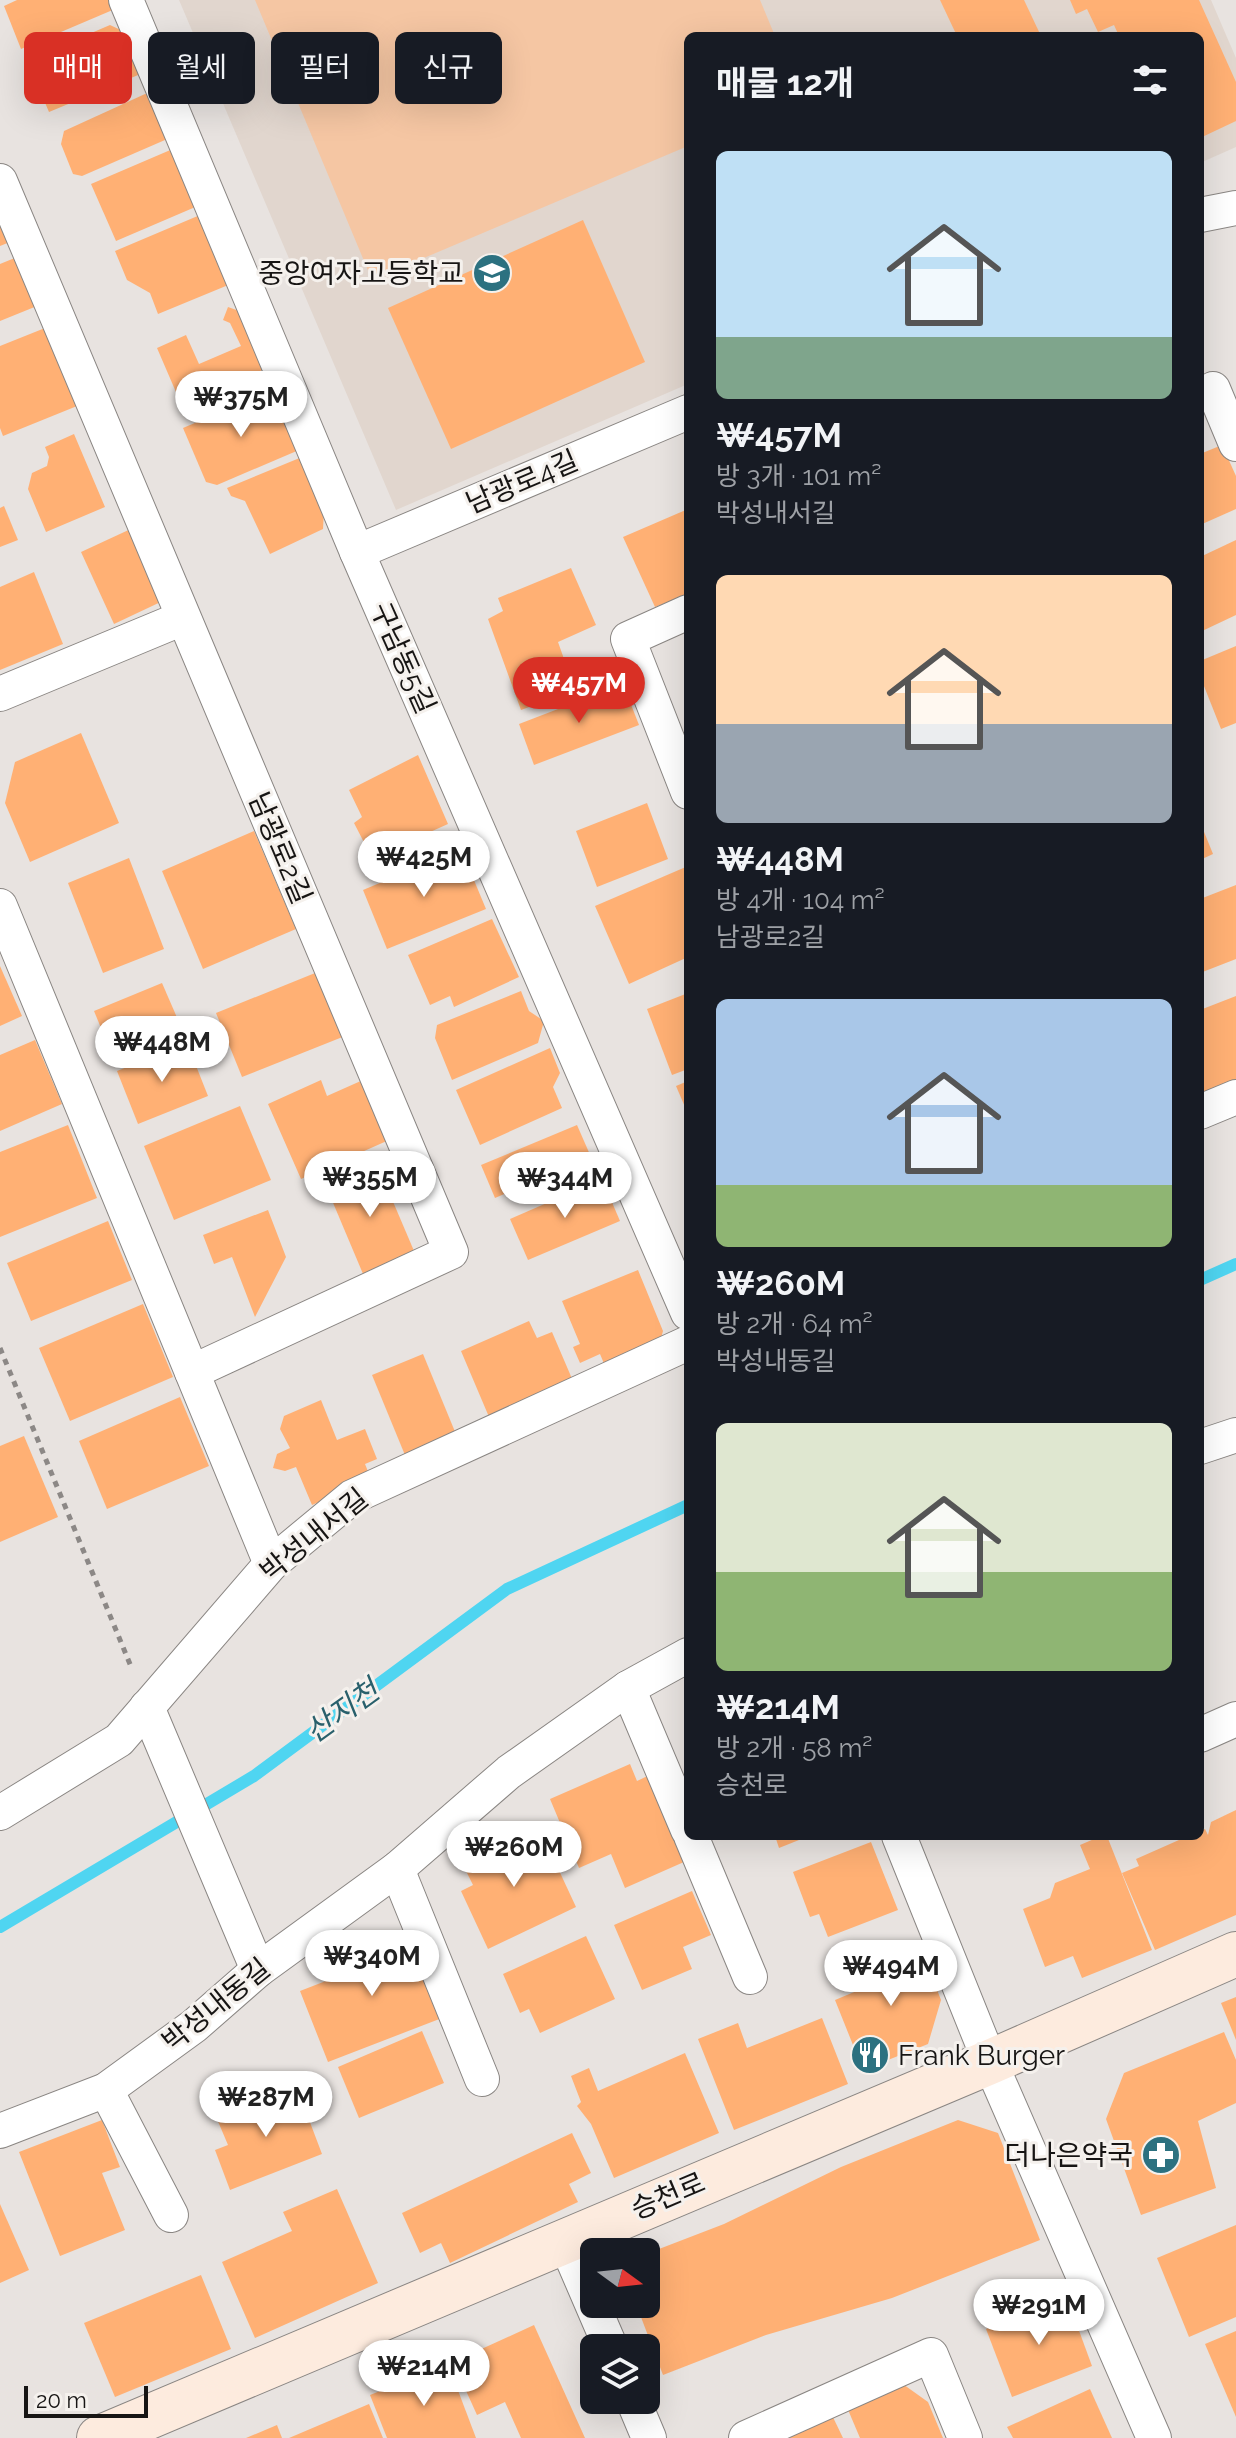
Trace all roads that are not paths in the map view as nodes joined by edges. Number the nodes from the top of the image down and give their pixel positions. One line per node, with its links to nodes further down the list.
1 (126, 0): 8 (street, 구남동5길)
2 (0, 181): 10 (street, 남광로2길)
3 (1236, 208): 4 (street)
4 (1204, 214)
5 (1216, 389): 7 (street)
6 (684, 414): 8 (street, 남광로4길)
7 (1236, 444)
8 (357, 552): 16 (street, 구남동5길)
9 (684, 614): 12 (street)
10 (183, 618): 11 (street); 18 (street, 남광로2길)
11 (0, 694)
12 (684, 782)
13 (0, 906): 18 (street)
14 (1236, 1097): 15 (street)
15 (1204, 1110)
16 (684, 1304)
17 (684, 1345): 21 (street, 박성내서길)
18 (192, 1372): 21 (street)
19 (1236, 1435): 20 (street)
20 (1204, 1446)
21 (271, 1564): 24 (street, 박성내서길)
22 (684, 1657): 23 (street, 박성내동길)
23 (628, 1688): 28 (street); 31 (street, 박성내동길)
24 (147, 1707): 27 (street, 박성내서길); 33 (street)
25 (1236, 1719): 26 (street)
26 (1204, 1733)
27 (0, 1813)
28 (684, 1821)
29 (693, 1840): 34 (street)
30 (901, 1840): 35 (street)
31 (397, 1869): 33 (street, 박성내동길); 36 (street)
32 (1236, 1954): 35 (main road, 승천로)
33 (258, 1970): 37 (street, 박성내동길)
34 (750, 1977)
35 (990, 2062): 40 (main road, 승천로); 47 (street)
36 (482, 2079)
37 (106, 2090): 38 (street, 박성내동길); 39 (street)
38 (0, 2131)
39 (171, 2215)
40 (564, 2239): 41 (street); 43 (main road, 승천로)
41 (605, 2334)
42 (639, 2414): 44 (street)
43 (99, 2438)
44 (649, 2438)
45 (746, 2438): 46 (street)
46 (965, 2438)
47 (1154, 2438)

